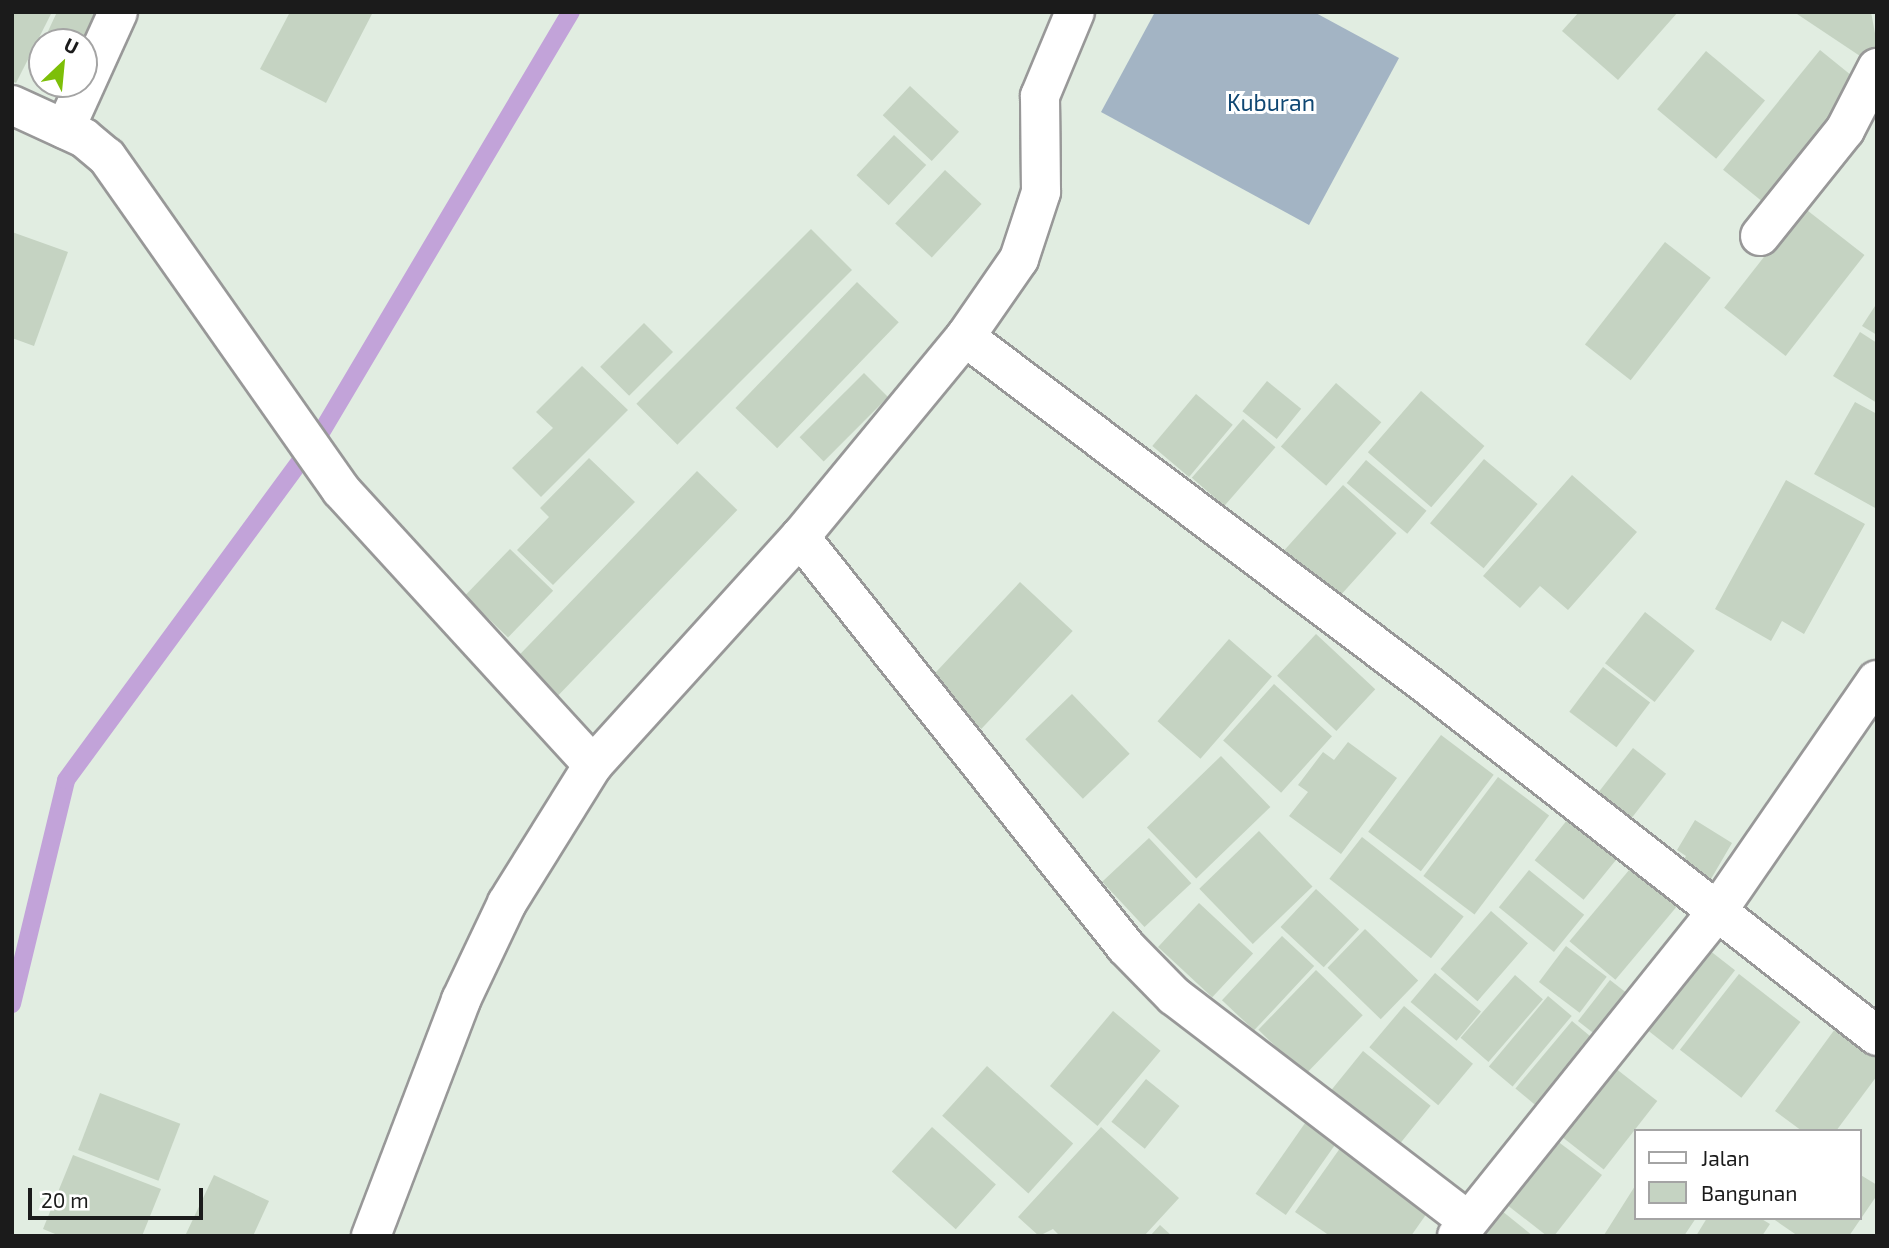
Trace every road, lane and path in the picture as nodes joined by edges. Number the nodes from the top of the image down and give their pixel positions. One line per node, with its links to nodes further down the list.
1 (118, 12): 5 (street)
2 (1075, 12): 7 (street)
3 (1877, 68): 6 (street)
4 (12, 105): 5 (street)
5 (65, 128): 10 (street)
6 (1760, 236)
7 (965, 337): 8 (street); 11 (street)
8 (800, 537): 10 (street); 13 (street)
9 (1877, 680): 11 (street)
10 (593, 765): 14 (street)
11 (1716, 913): 12 (street); 13 (street)
12 (1877, 1036)
13 (1462, 1228)
14 (372, 1236)

